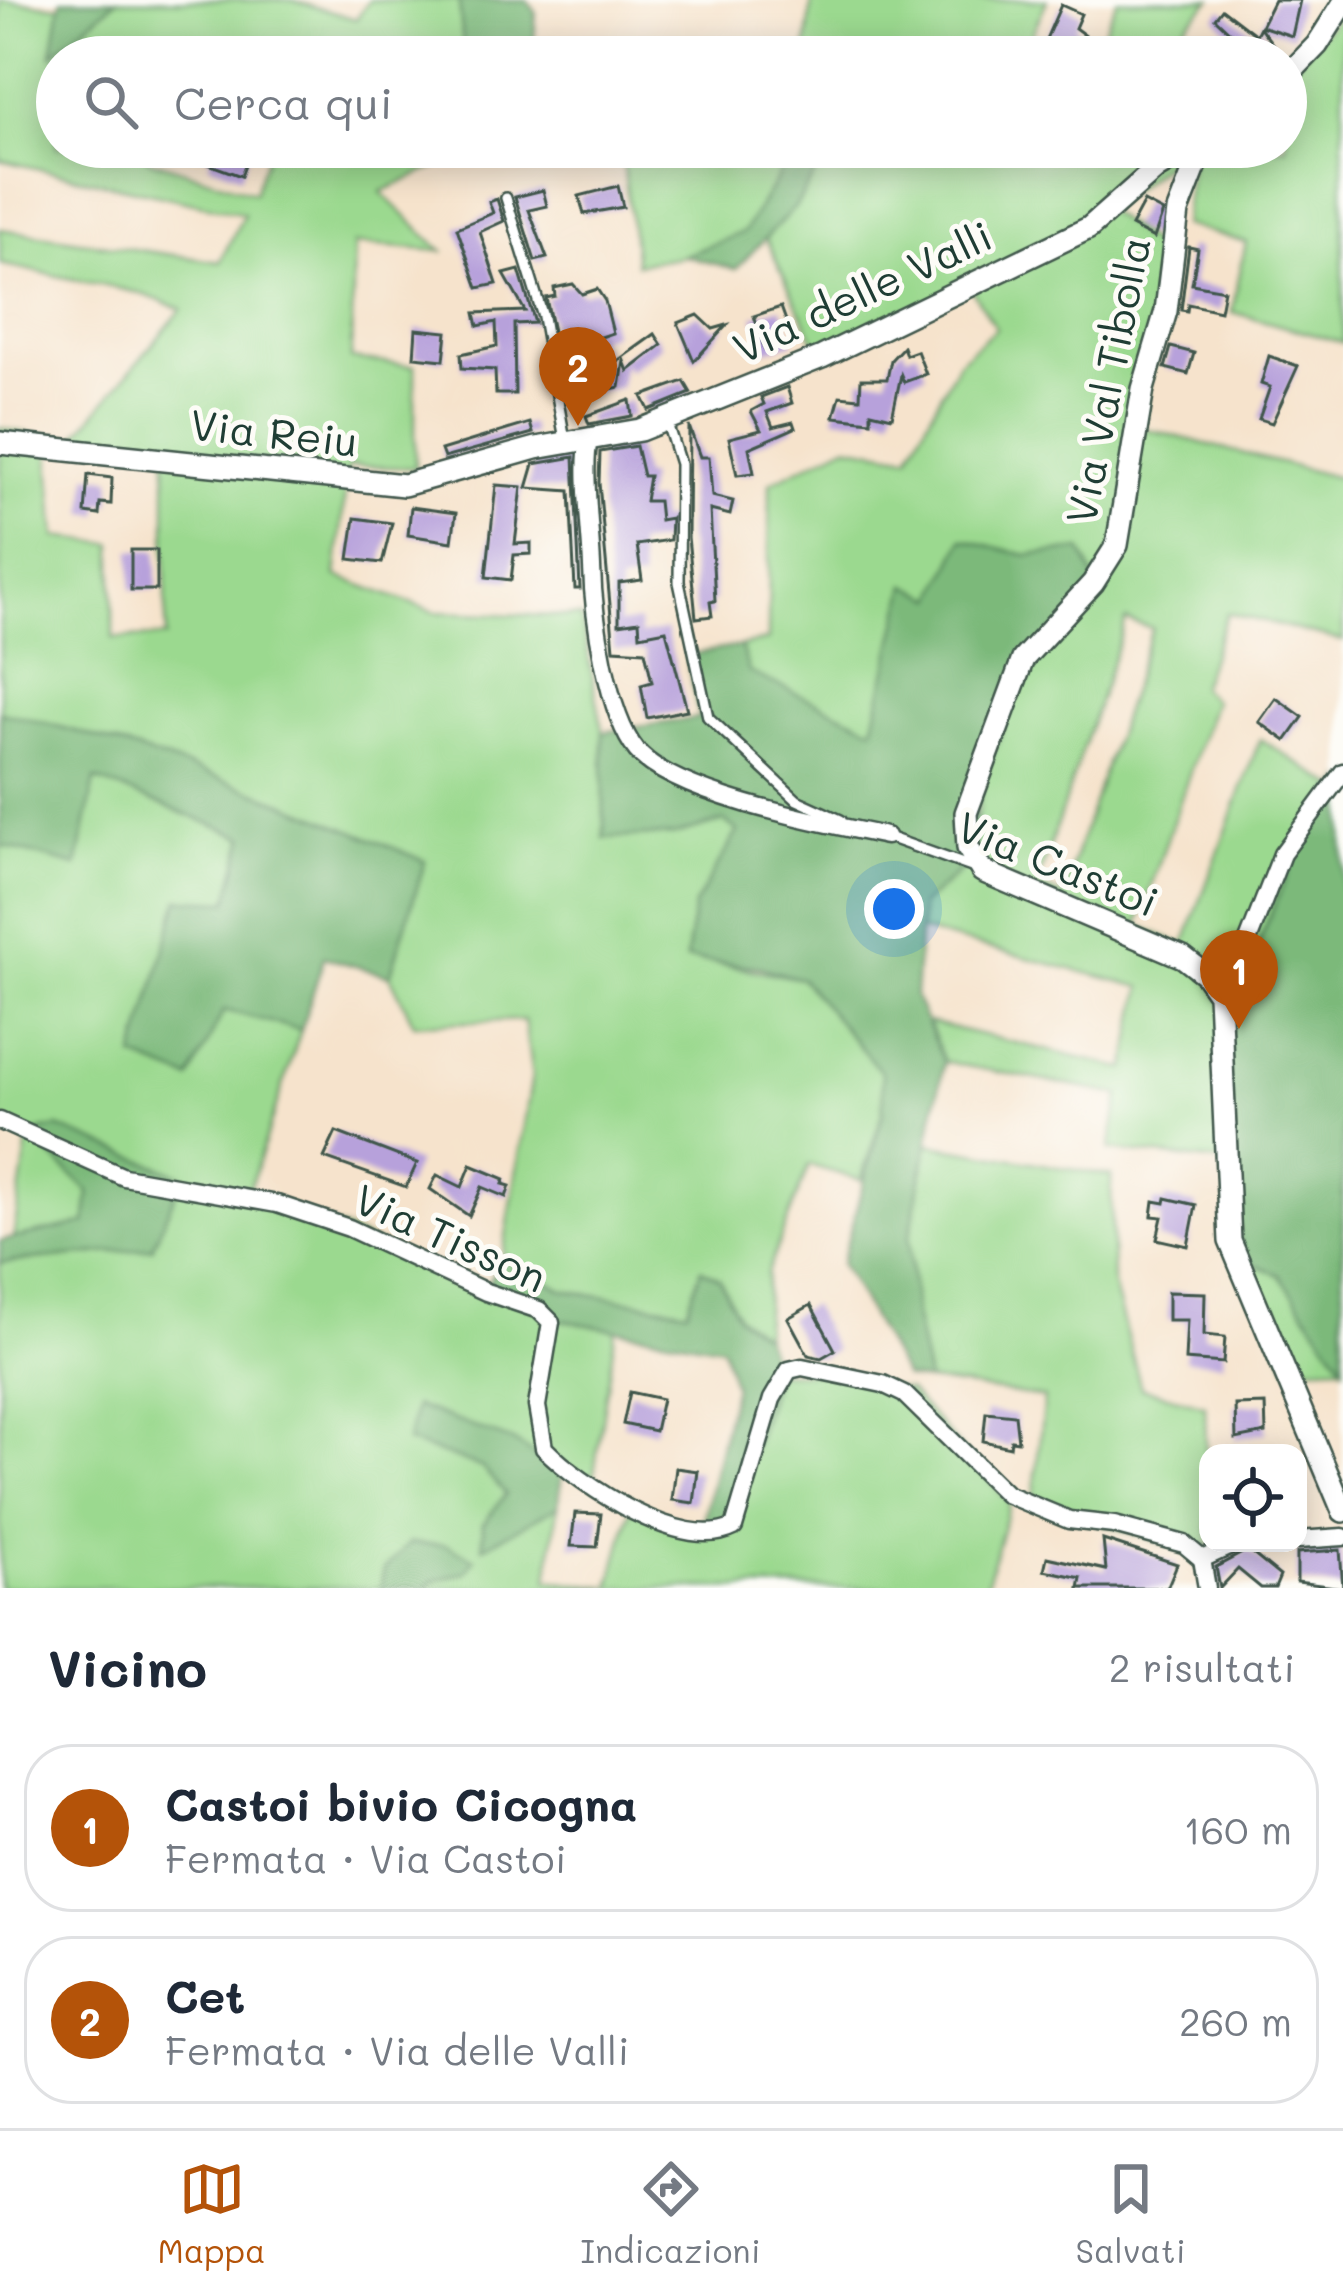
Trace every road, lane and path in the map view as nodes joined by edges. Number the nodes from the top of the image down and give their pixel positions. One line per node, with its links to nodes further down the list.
1 (1343, 4): 2 (street)
2 (1307, 55)
3 (1157, 168): 6 (street, Via delle Valli)
4 (1191, 168): 13 (street, Via Val Tibolla)
5 (506, 198): 9 (lane)
6 (666, 420): 7 (street, Via delle Valli); 12 (lane, Via Castoi)
7 (590, 440): 9 (street, Via delle Valli); 12 (street)
8 (0, 443): 10 (street, Via Reiu)
9 (566, 445): 10 (street, Via delle Valli)
10 (536, 448)
11 (1343, 772): 14 (street)
12 (886, 836): 13 (lane, Via Castoi)
13 (982, 871): 14 (street, Via Castoi)
14 (1223, 1005): 16 (street)
15 (0, 1121): 20 (street, Via Tisson)
16 (1343, 1511)
17 (1343, 1537): 18 (street)
18 (1307, 1539)
19 (1216, 1552): 20 (street)
20 (1202, 1558): 21 (street)
21 (1207, 1588)

